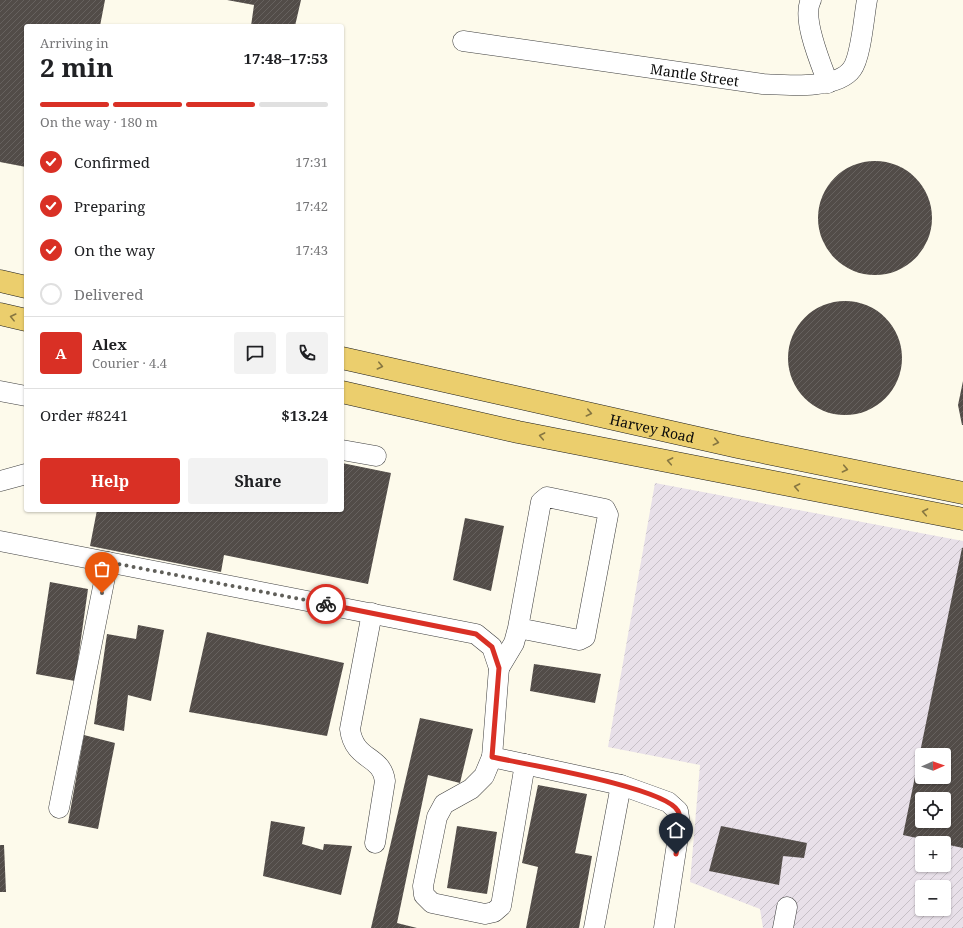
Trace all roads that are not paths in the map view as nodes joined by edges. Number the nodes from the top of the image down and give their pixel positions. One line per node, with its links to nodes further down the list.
1 (811, 0): 4 (lane)
2 (867, 0): 4 (lane, Mantle Street)
3 (463, 41): 4 (lane, Mantle Street)
4 (828, 83)
5 (0, 281): 6 (main road)
6 (24, 287)
7 (0, 314): 8 (main road, one-way to 7)
8 (24, 320)
9 (344, 358): 13 (main road, Harvey Road, one-way to 13)
10 (0, 391): 12 (lane)
11 (344, 392): 14 (main road, Harvey Road)
12 (24, 396)
13 (524, 399): 14 (main road); 19 (main road, Harvey Road, one-way to 19)
14 (518, 432): 20 (main road, Harvey Road, one-way to 14)
15 (344, 450): 16 (lane)
16 (376, 456)
17 (24, 475): 18 (lane)
18 (0, 481)
19 (963, 494)
20 (963, 519)
21 (0, 541): 22 (lane)
22 (108, 562): 23 (lane); 29 (lane)
23 (372, 613): 25 (lane); 30 (lane)
24 (518, 628): 24 (lane); 25 (lane)
25 (499, 668): 26 (lane)
26 (492, 757): 27 (lane); 27 (lane)
27 (525, 764): 28 (lane)
28 (621, 785): 32 (lane); 33 (lane)
29 (59, 808)
30 (375, 843)
31 (787, 907): 34 (lane)
32 (594, 928)
33 (664, 928)
34 (783, 928)

